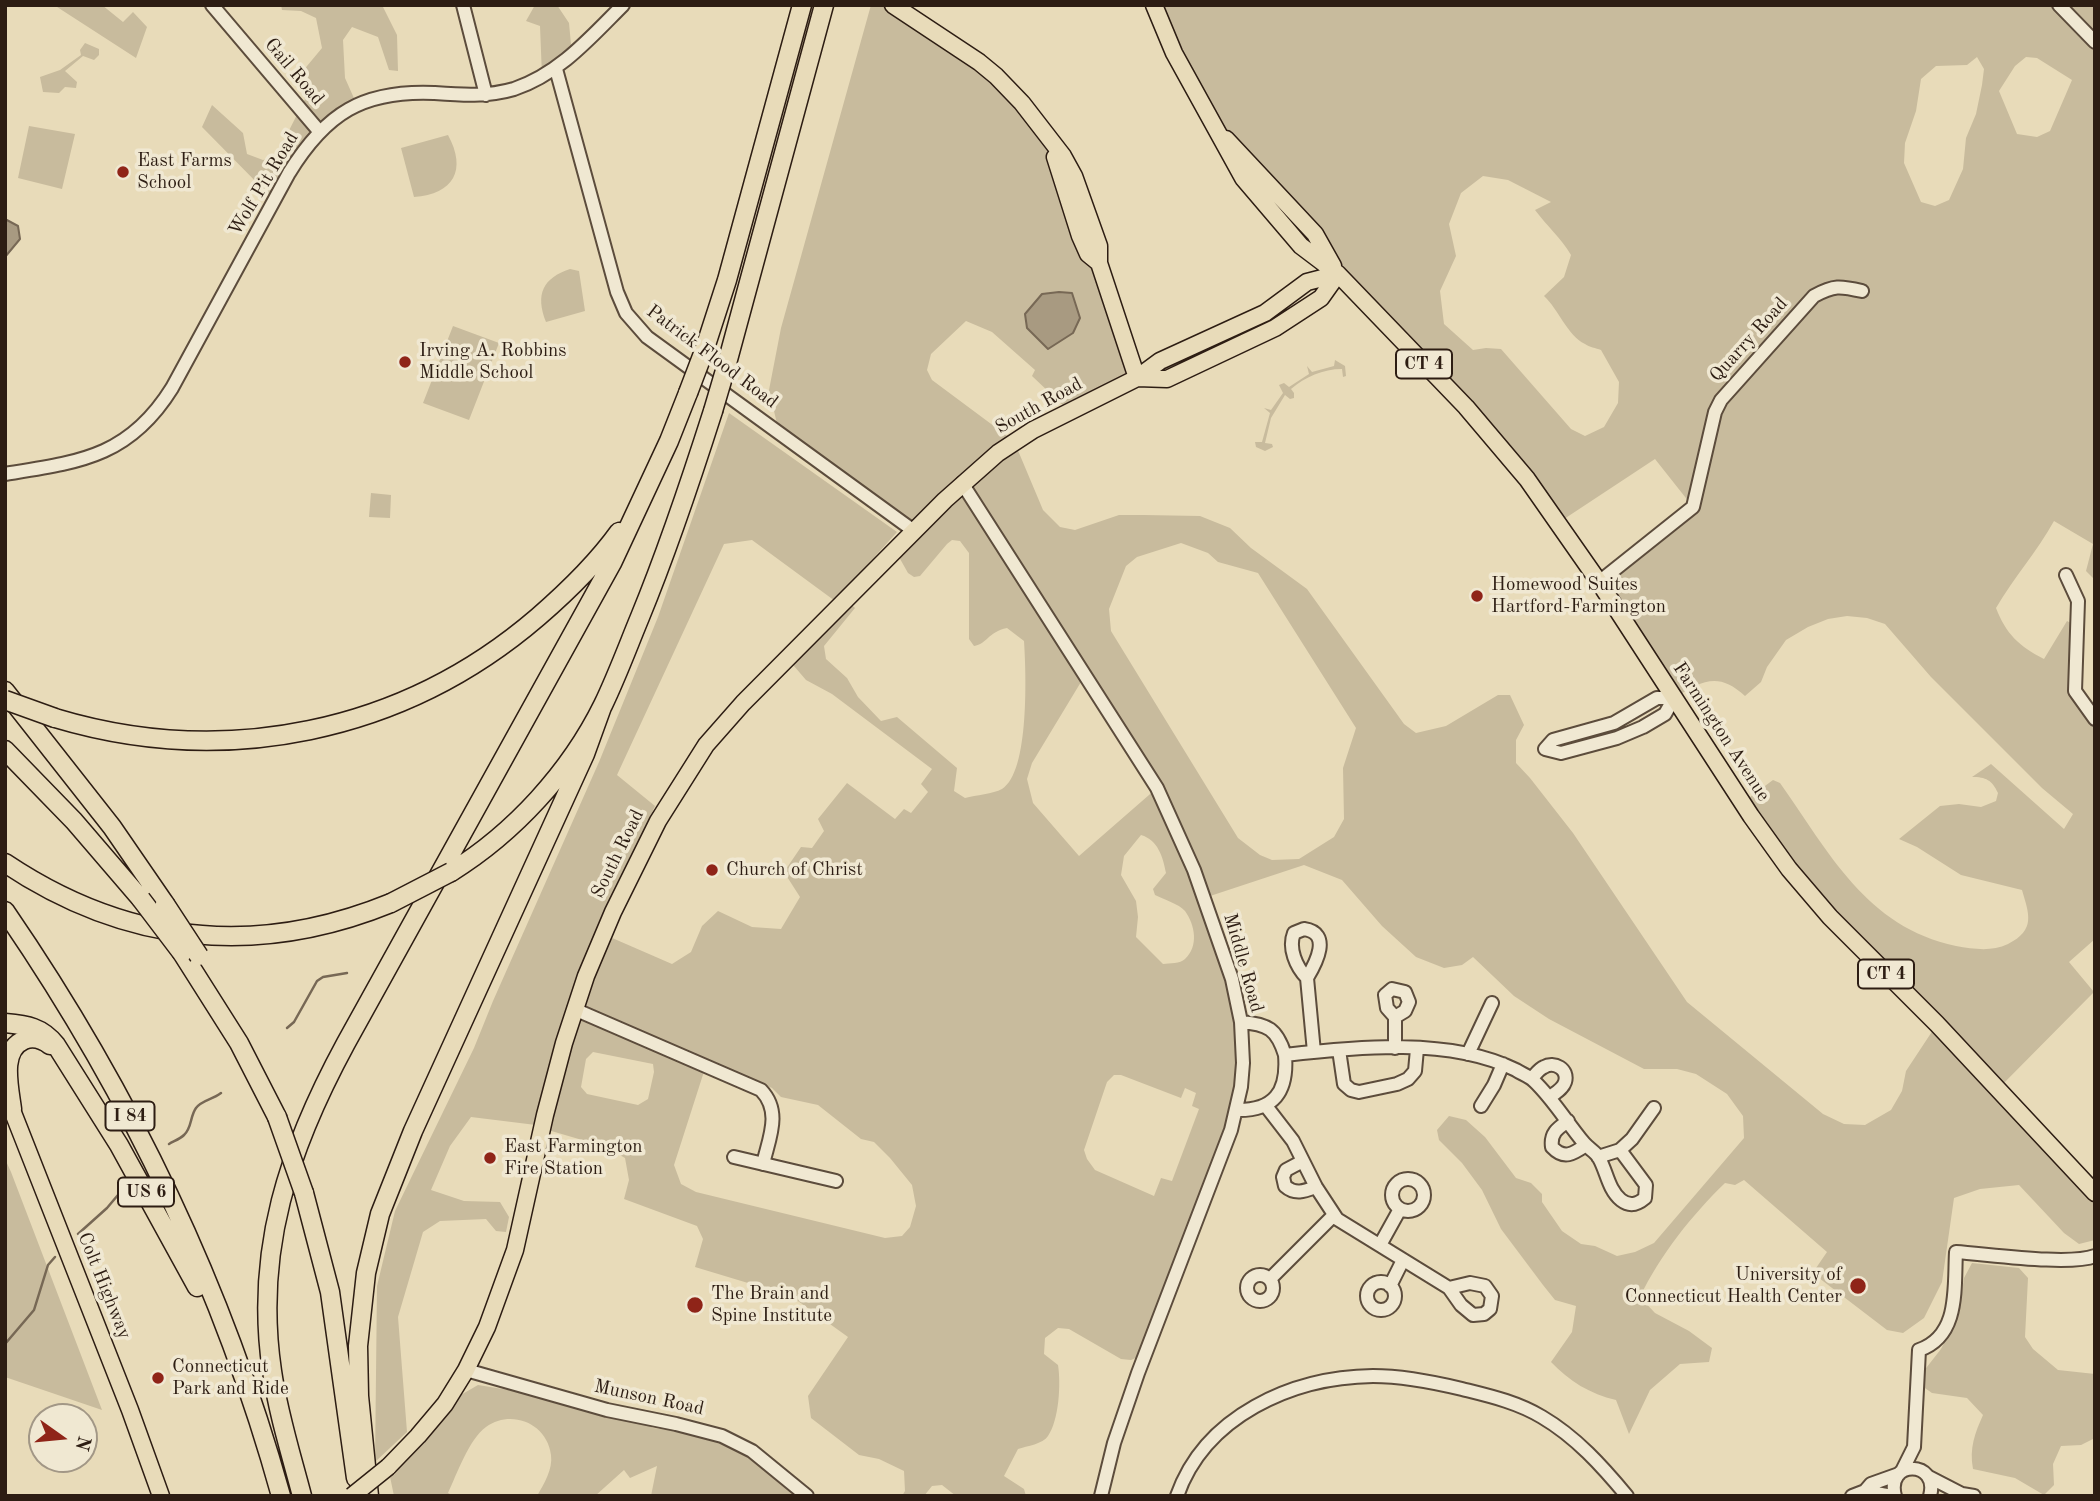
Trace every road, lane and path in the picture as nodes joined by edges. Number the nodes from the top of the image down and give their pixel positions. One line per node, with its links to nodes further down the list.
1 (212, 5): 12 (street, Gail Road)
2 (463, 5): 11 (street)
3 (623, 5): 10 (street, Wolf Pit Road)
4 (802, 5): 18 (highway, bridge)
5 (824, 5): 25 (highway, bridge)
6 (893, 5): 15 (main road)
7 (1154, 5): 13 (main road, Farmington Avenue / CT 4)
8 (2059, 5): 9 (street)
9 (2095, 43)
10 (556, 69): 11 (street, Wolf Pit Road); 19 (street, Patrick Flood Road)
11 (486, 94): 12 (street, Wolf Pit Road)
12 (318, 131): 16 (street, Wolf Pit Road)
13 (1338, 274): 15 (main road, South Road); 21 (main road, Farmington Avenue / CT 4)
14 (1862, 291): 21 (street, Quarry Road)
15 (1137, 378): 17 (main road, South Road)
16 (5, 474)
17 (962, 483): 19 (main road, South Road); 36 (street, Middle Road)
18 (647, 488): 24 (highway, bridge); 79 (highway)
19 (914, 531): 33 (main road, South Road)
20 (2066, 575): 26 (street)
21 (1599, 582): 23 (main road, Farmington Avenue / CT 4)
22 (5, 691): 30 (highway, bridge)
23 (1674, 698): 23 (street); 61 (main road, Farmington Avenue / CT 4)
24 (5, 700)
25 (602, 707): 28 (highway, bridge); 82 (highway)
26 (2095, 719)
27 (5, 750): 30 (highway, bridge)
28 (5, 863)
29 (5, 911): 70 (highway, I 84)
30 (190, 955): 81 (highway, bridge)
31 (1307, 978): 41 (street)
32 (1492, 1003): 42 (street)
33 (574, 1009): 58 (street); 71 (main road, South Road)
34 (1395, 1017): 37 (street)
35 (5, 1023): 40 (highway, US 6)
36 (1241, 1023): 43 (street); 51 (street, Middle Road)
37 (1395, 1048): 38 (street); 39 (street)
38 (1417, 1049): 39 (street); 42 (street)
39 (1339, 1050): 41 (street)
40 (61, 1052): 47 (highway); 70 (highway, US 6)
41 (1314, 1052): 43 (street)
42 (1468, 1054): 44 (street)
43 (1285, 1055): 48 (street)
44 (1503, 1064): 45 (street); 49 (street)
45 (1532, 1079): 46 (street); 46 (street)
46 (1549, 1097): 52 (street)
47 (8, 1100): 77 (main road, Colt Highway)
48 (1266, 1106): 51 (street); 57 (street)
49 (1481, 1106)
50 (1654, 1108): 54 (street)
51 (1236, 1110): 84 (street, Middle Road)
52 (1568, 1121): 53 (street); 53 (street)
53 (1586, 1145): 56 (street)
54 (1620, 1150): 56 (street); 56 (street)
55 (734, 1157): 58 (street)
56 (1598, 1157)
57 (1303, 1161): 60 (street); 60 (street)
58 (763, 1164): 59 (street)
59 (836, 1181)
60 (1317, 1187): 63 (street)
61 (2095, 1193)
62 (1400, 1209): 64 (street)
63 (1335, 1215): 64 (street); 67 (street)
64 (1380, 1245): 66 (street)
65 (2095, 1256): 72 (street)
66 (1403, 1260): 68 (street); 69 (street)
67 (1270, 1279)
68 (1390, 1286)
69 (1449, 1288)
70 (228, 1334): 78 (highway, I 84)
71 (466, 1370): 80 (main road, South Road, bridge); 83 (street, Munson Road)
72 (1914, 1447): 73 (street); 74 (street)
73 (1900, 1473): 74 (street); 75 (street); 88 (street)
74 (1927, 1475): 76 (street); 89 (street)
75 (1865, 1491): 87 (street); 88 (street)
76 (1964, 1495)
77 (161, 1496)
78 (281, 1496)
79 (302, 1496)
80 (352, 1496)
81 (358, 1496)
82 (369, 1496)
83 (807, 1496)
84 (1101, 1496)
85 (1177, 1496): 86 (street)
86 (1627, 1496)
87 (1852, 1496)
88 (1893, 1496)
89 (1930, 1496)

